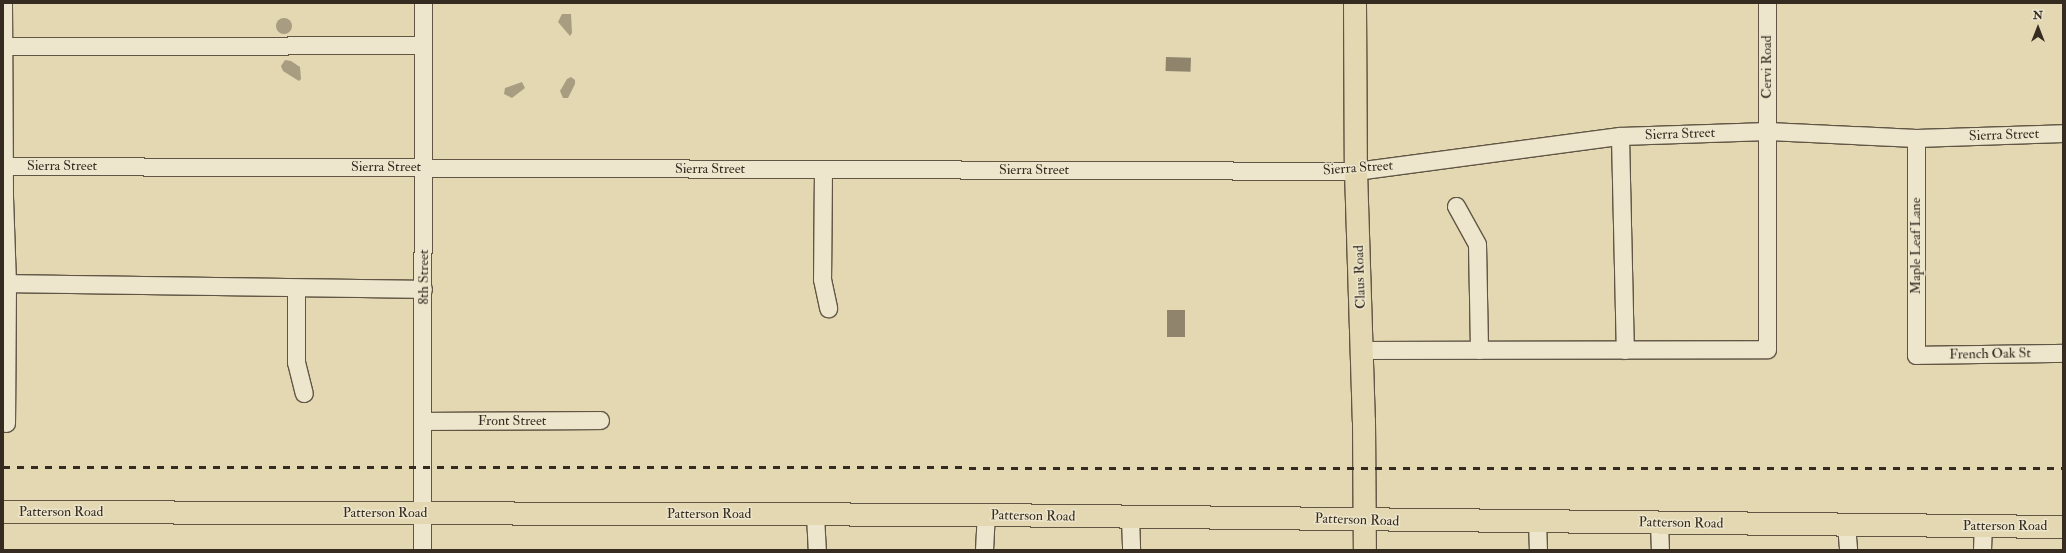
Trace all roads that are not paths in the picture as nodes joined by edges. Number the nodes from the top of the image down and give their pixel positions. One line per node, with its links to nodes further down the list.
1 (3, 3): 6 (street)
2 (423, 3): 5 (street, 8th Street)
3 (1355, 3): 14 (main road, Claus Road)
4 (1766, 3): 7 (street, Cervi Road)
5 (423, 45): 6 (street); 12 (street, 8th Street)
6 (3, 46): 11 (street)
7 (1768, 131): 9 (street, Sierra Street); 10 (street, Sierra Street); 22 (street, Cervi Road)
8 (2063, 133): 10 (street, Sierra Street)
9 (1620, 136): 14 (street, Sierra Street); 22 (street)
10 (1916, 138): 24 (street, Maple Leaf Lane)
11 (3, 166): 12 (street, Sierra Street); 16 (street)
12 (424, 167): 13 (street, Sierra Street); 18 (street, 8th Street)
13 (823, 169): 14 (street, Sierra Street); 19 (street)
14 (1356, 171): 20 (main road, Claus Road)
15 (1456, 206): 21 (street)
16 (5, 286): 17 (street); 28 (street)
17 (296, 288): 18 (street); 25 (street)
18 (424, 288): 27 (street, 8th Street)
19 (828, 308)
20 (1362, 350): 21 (street); 34 (main road, Claus Road)
21 (1479, 350): 22 (street)
22 (1625, 350)
23 (2063, 353): 24 (street, French Oak St)
24 (1916, 355)
25 (304, 393)
26 (600, 420): 27 (street, Front Street)
27 (423, 421): 30 (street, 8th Street)
28 (6, 423)
29 (3, 512): 30 (main road, Patterson Road)
30 (423, 514): 31 (main road, Patterson Road); 40 (street, 8th Street)
31 (815, 515): 32 (main road, Patterson Road); 41 (street)
32 (986, 515): 33 (main road, Patterson Road); 42 (street)
33 (1130, 517): 34 (main road, Patterson Road); 43 (street)
34 (1365, 520): 35 (main road, Patterson Road); 44 (main road, Claus Road)
35 (1537, 522): 36 (main road, Patterson Road); 45 (street)
36 (1659, 523): 37 (main road, Patterson Road); 46 (street)
37 (1846, 525): 38 (main road, Patterson Road); 47 (street)
38 (1983, 526): 39 (main road, Patterson Road); 48 (street)
39 (2063, 526)
40 (422, 550)
41 (817, 550)
42 (984, 550)
43 (1130, 550)
44 (1365, 550)
45 (1538, 550)
46 (1660, 550)
47 (1848, 550)
48 (1982, 550)

